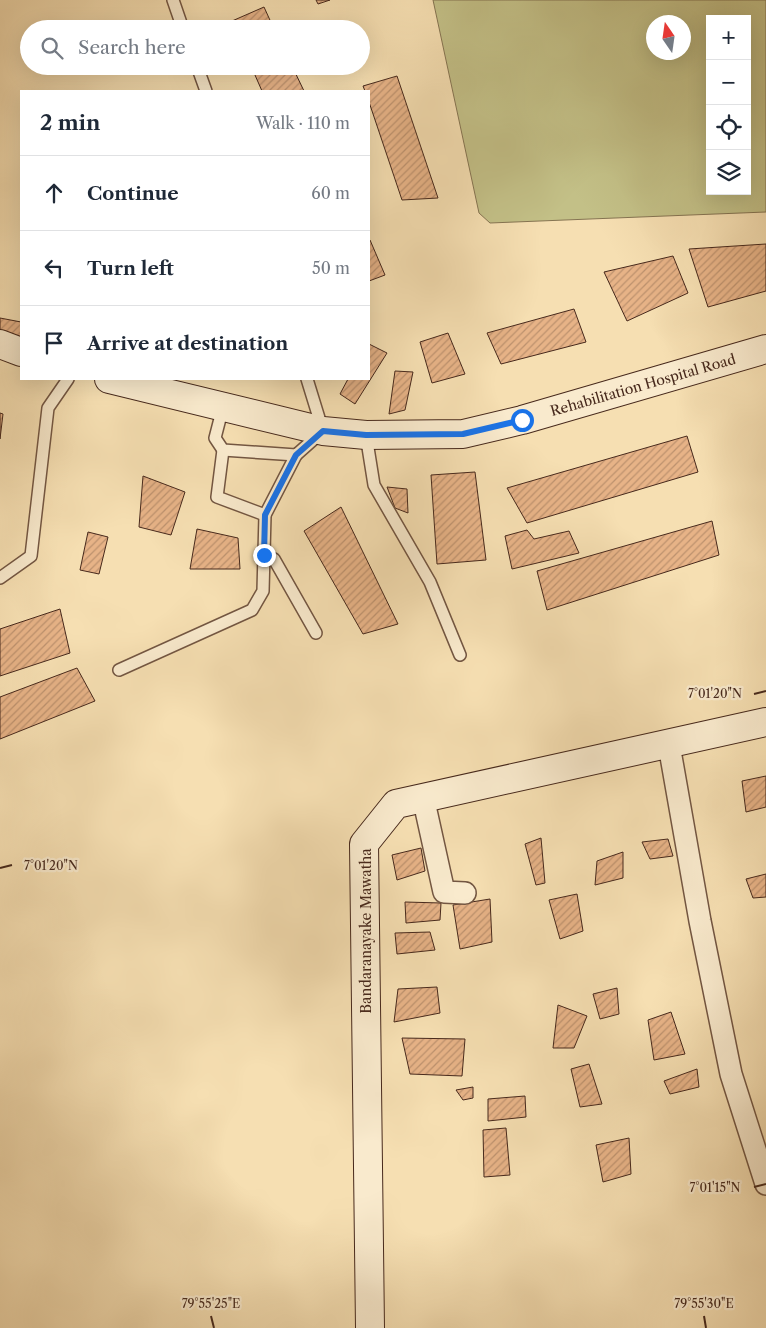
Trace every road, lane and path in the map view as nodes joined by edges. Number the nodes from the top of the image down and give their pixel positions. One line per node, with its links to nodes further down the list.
1 (172, 0): 2 (lane)
2 (180, 20)
3 (200, 75): 4 (lane)
4 (206, 90)
5 (0, 344): 7 (street)
6 (766, 349): 13 (street, Rehabilitation Hospital Road)
7 (20, 352)
8 (67, 380): 18 (lane)
9 (113, 380): 11 (street, Rehabilitation Hospital Road)
10 (306, 380): 12 (lane)
11 (223, 407): 12 (street, Rehabilitation Hospital Road); 14 (lane)
12 (323, 431): 13 (street, Rehabilitation Hospital Road); 15 (lane)
13 (366, 435): 20 (lane)
14 (223, 450): 15 (lane); 16 (lane)
15 (296, 455): 16 (lane)
16 (265, 515): 17 (lane)
17 (264, 555): 19 (lane); 21 (lane)
18 (0, 578)
19 (316, 633)
20 (460, 655)
21 (120, 670)
22 (766, 722): 23 (street, Bandaranayake Mawatha)
23 (669, 744): 24 (street, Bandaranayake Mawatha); 26 (street)
24 (423, 797): 25 (street); 27 (street, Bandaranayake Mawatha)
25 (465, 893)
26 (766, 1184)
27 (370, 1328)

